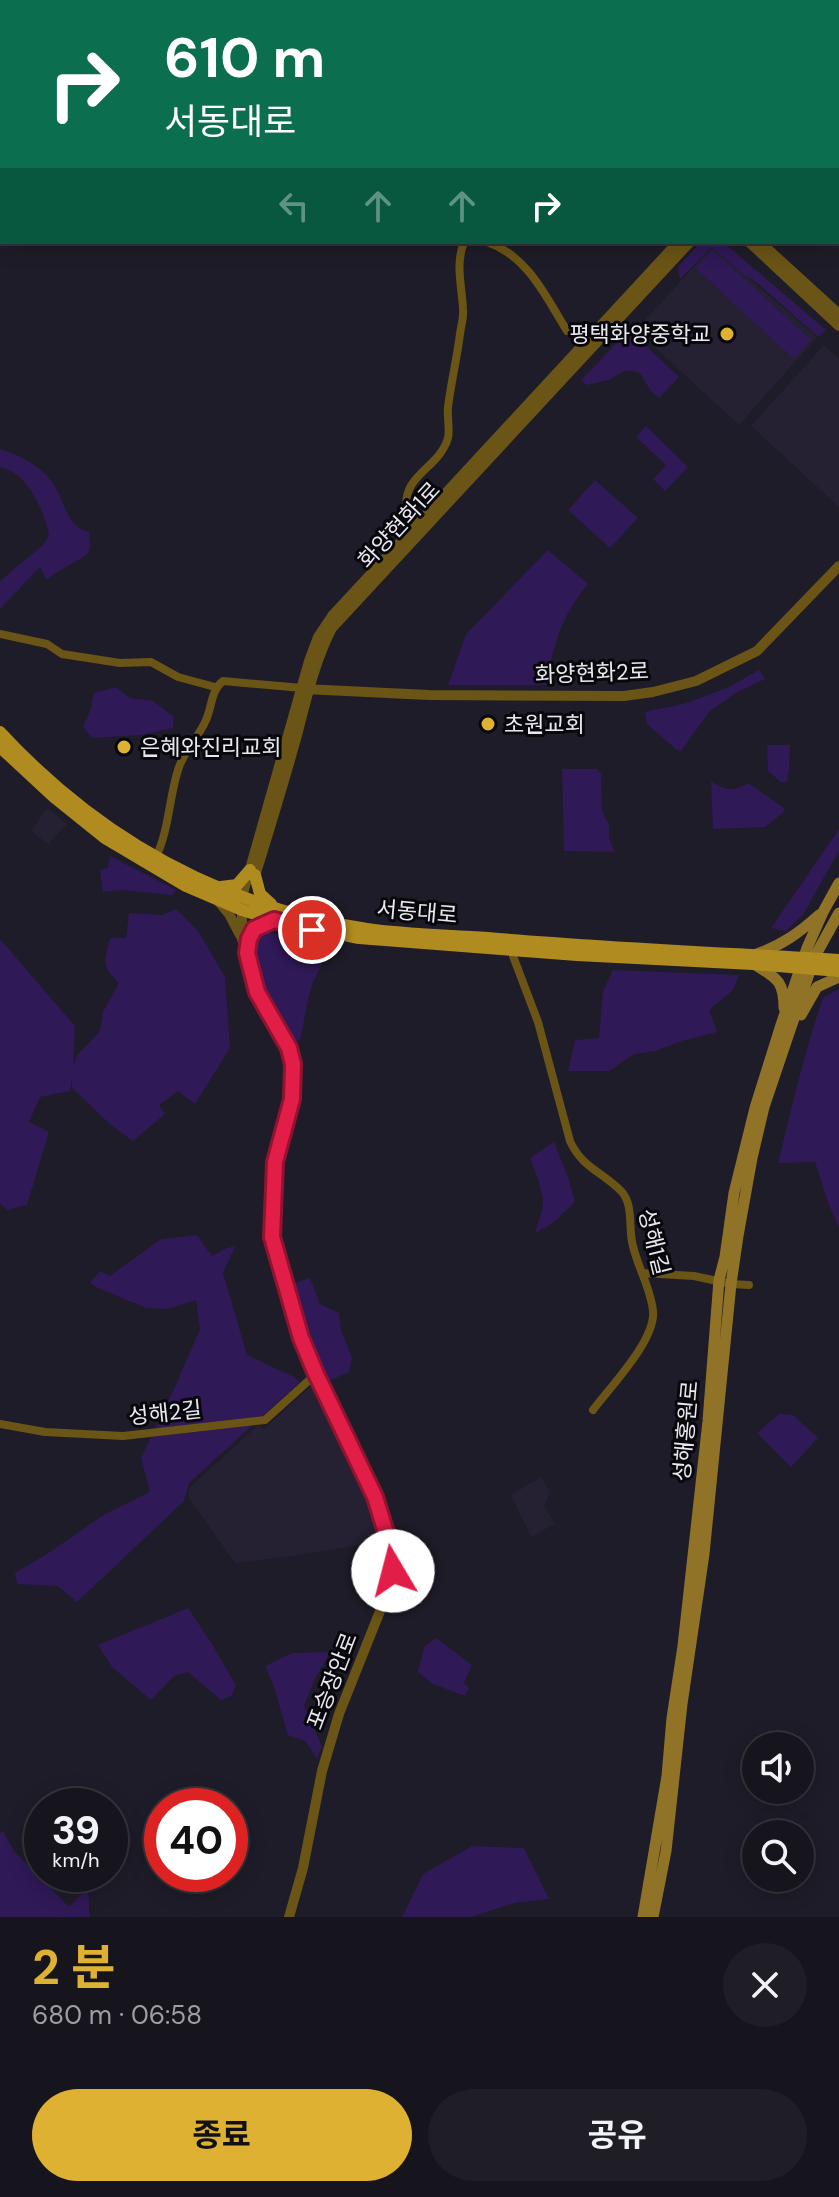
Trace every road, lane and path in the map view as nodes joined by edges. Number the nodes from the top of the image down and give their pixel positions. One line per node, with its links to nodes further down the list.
1 (464, 244): 10 (street)
2 (492, 244): 9 (street)
3 (676, 244): 10 (street, 화양현화1로)
4 (688, 244): 15 (street, 화양현화1로)
5 (751, 244): 8 (street)
6 (762, 244): 7 (street)
7 (839, 314)
8 (839, 326)
9 (567, 331)
10 (423, 518): 15 (street, 화양현화1로)
11 (839, 566): 15 (street, 화양현화2로)
12 (839, 574): 15 (street, 화양현화2로)
13 (0, 634): 14 (street)
14 (215, 687): 15 (street); 18 (street)
15 (306, 691): 19 (street, 화양현화1로)
16 (0, 732): 18 (main road, 서동대로)
17 (0, 747): 21 (main road, 서동대로)
18 (156, 857): 21 (main road, 서동대로)
19 (252, 872): 21 (main road); 22 (street, 화양현화1로); 25 (main road)
20 (839, 883): 23 (main road)
21 (216, 893): 22 (main road, 서동대로); 26 (street)
22 (245, 904): 25 (main road, 서동대로); 26 (street)
23 (823, 912): 28 (main road); 30 (main road)
24 (839, 913): 30 (main road)
25 (275, 914): 26 (street); 27 (main road, 서동대로); 28 (main road, 서동대로)
26 (244, 947): 37 (street, 포승장안로)
27 (513, 950): 28 (main road, 서동대로); 34 (street, 성해1길)
28 (754, 959): 30 (main road, 서동대로); 32 (main road)
29 (839, 960): 30 (main road, 서동대로)
30 (808, 963): 31 (main road, 서동대로); 32 (main road, 성해홍원로); 33 (main road, 성해홍원로)
31 (839, 974): 33 (main road)
32 (785, 1018): 35 (main road, 성해홍원로)
33 (780, 1058): 35 (main road, 성해홍원로)
34 (642, 1273): 35 (street); 38 (street, 성해1길)
35 (725, 1282): 36 (street); 41 (main road, 성해홍원로); 42 (main road, 성해홍원로)
36 (749, 1285)
37 (316, 1374): 39 (street, 성해2길); 40 (street, 포승장안로)
38 (593, 1410)
39 (0, 1424)
40 (289, 1917)
41 (643, 1917)
42 (653, 1917)

